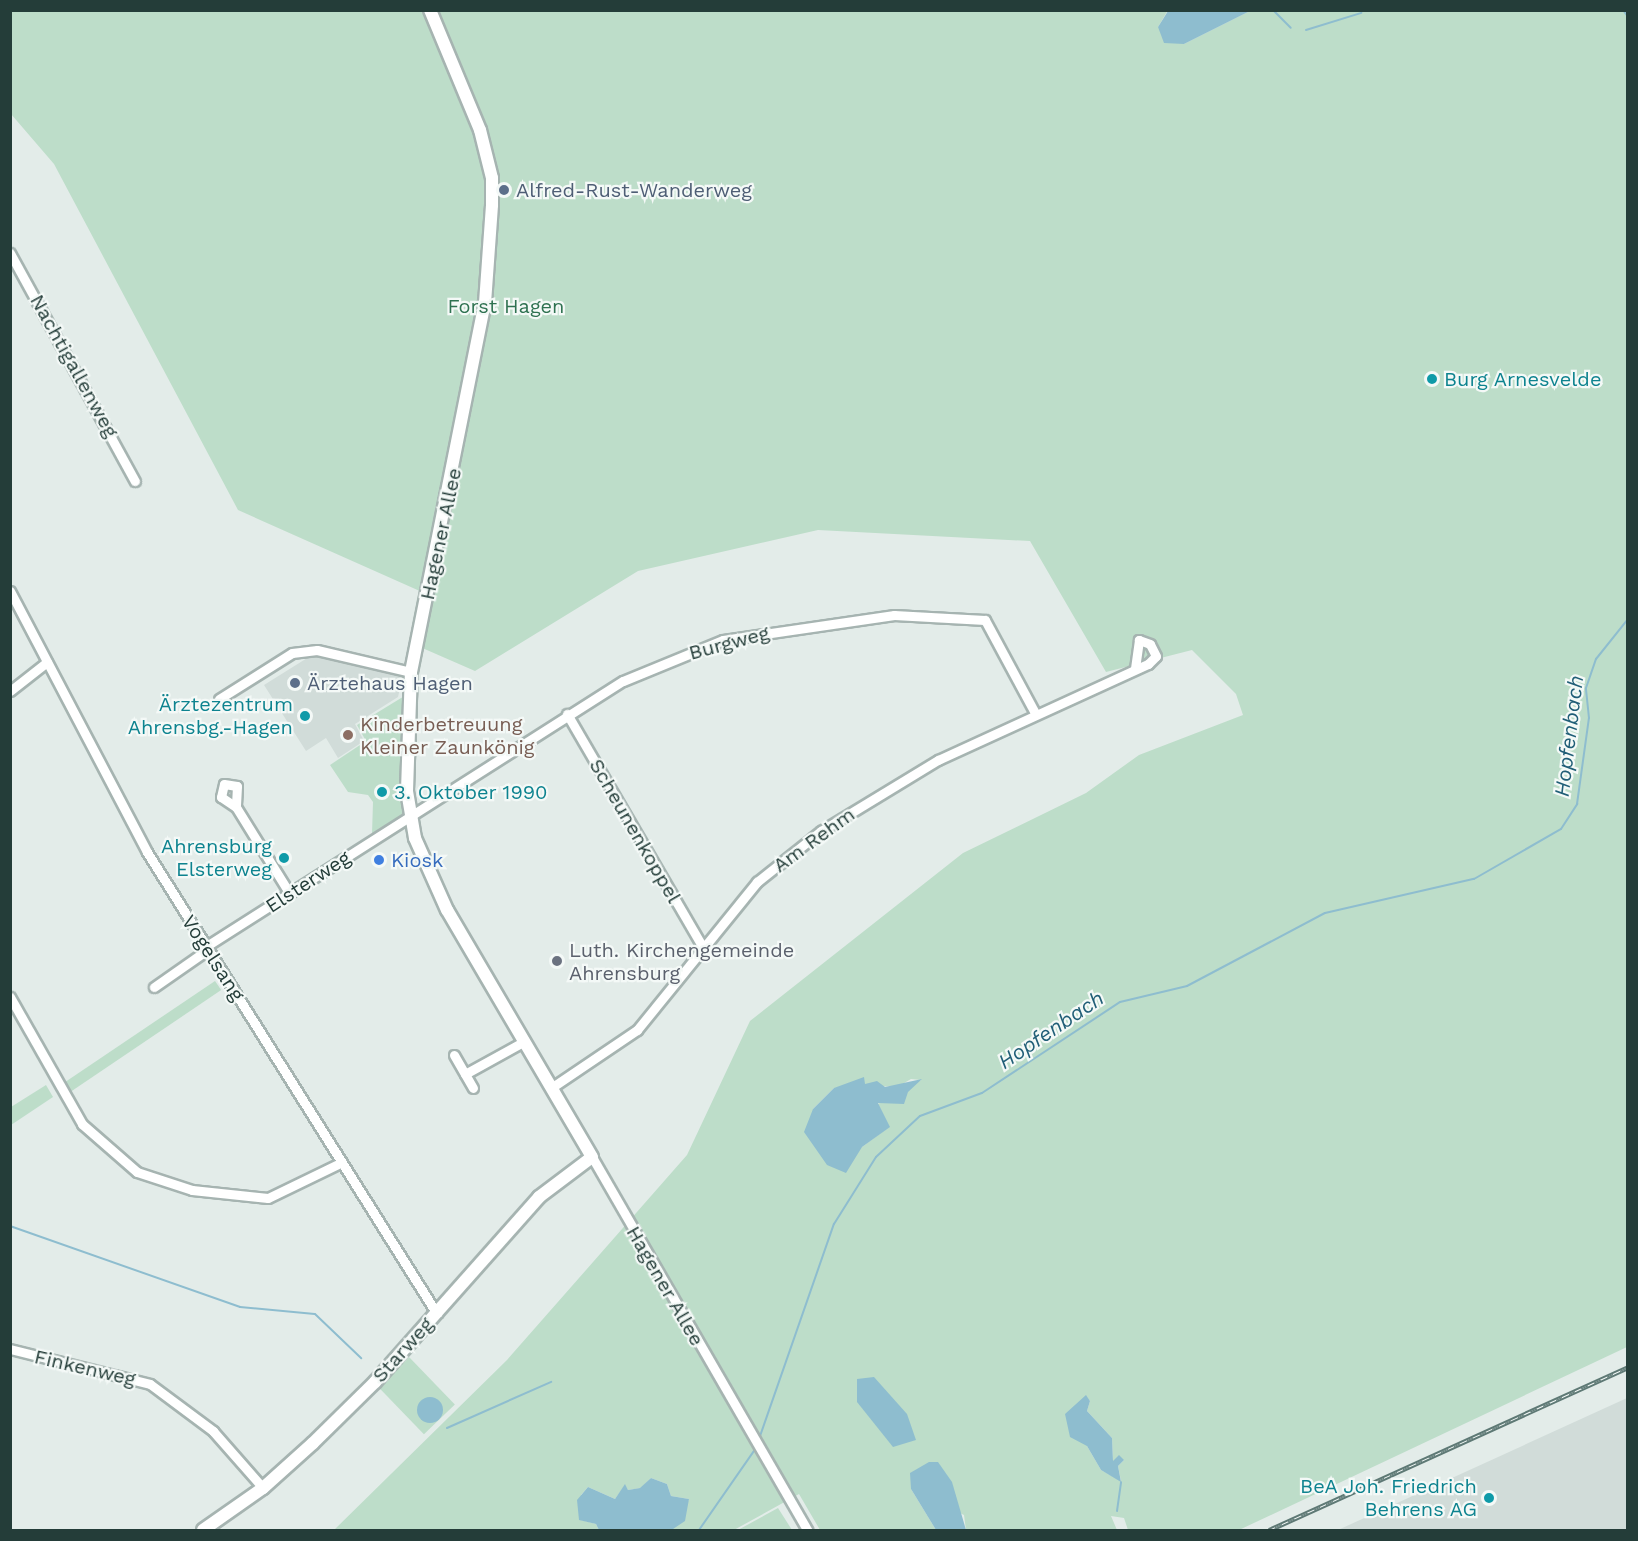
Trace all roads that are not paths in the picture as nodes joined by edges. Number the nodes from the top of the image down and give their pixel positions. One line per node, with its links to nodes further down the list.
1 (430, 10): 7 (street, Hagener Allee)
2 (10, 253): 3 (street, Nachtigallenweg)
3 (135, 481)
4 (10, 591): 5 (street, Vogelsang)
5 (47, 662): 8 (street); 16 (street, Vogelsang)
6 (1135, 668): 10 (street, Am Rehm)
7 (411, 672): 9 (street); 13 (street, Hagener Allee)
8 (10, 691)
9 (219, 699)
10 (1035, 713): 11 (street, Burgweg); 15 (street, Am Rehm)
11 (567, 714): 13 (street, Burgweg); 15 (street, Scheunenkoppel)
12 (236, 807): 14 (street)
13 (410, 817): 14 (street, Elsterweg); 19 (street, Hagener Allee)
14 (290, 894): 16 (street, Elsterweg)
15 (703, 948): 23 (street, Am Rehm)
16 (206, 949): 17 (street, Elsterweg); 25 (street, Vogelsang)
17 (154, 987)
18 (10, 997): 25 (street)
19 (523, 1042): 21 (street); 23 (street, Hagener Allee)
20 (454, 1055): 21 (street)
21 (465, 1074): 22 (street)
22 (473, 1088)
23 (551, 1088): 24 (street, Hagener Allee)
24 (592, 1157): 26 (street, Starweg); 30 (street, Hagener Allee)
25 (342, 1162): 26 (street, Vogelsang)
26 (437, 1314): 28 (street, Starweg)
27 (10, 1349): 28 (street, Finkenweg)
28 (263, 1488): 29 (street, Starweg)
29 (203, 1530)
30 (807, 1530)

